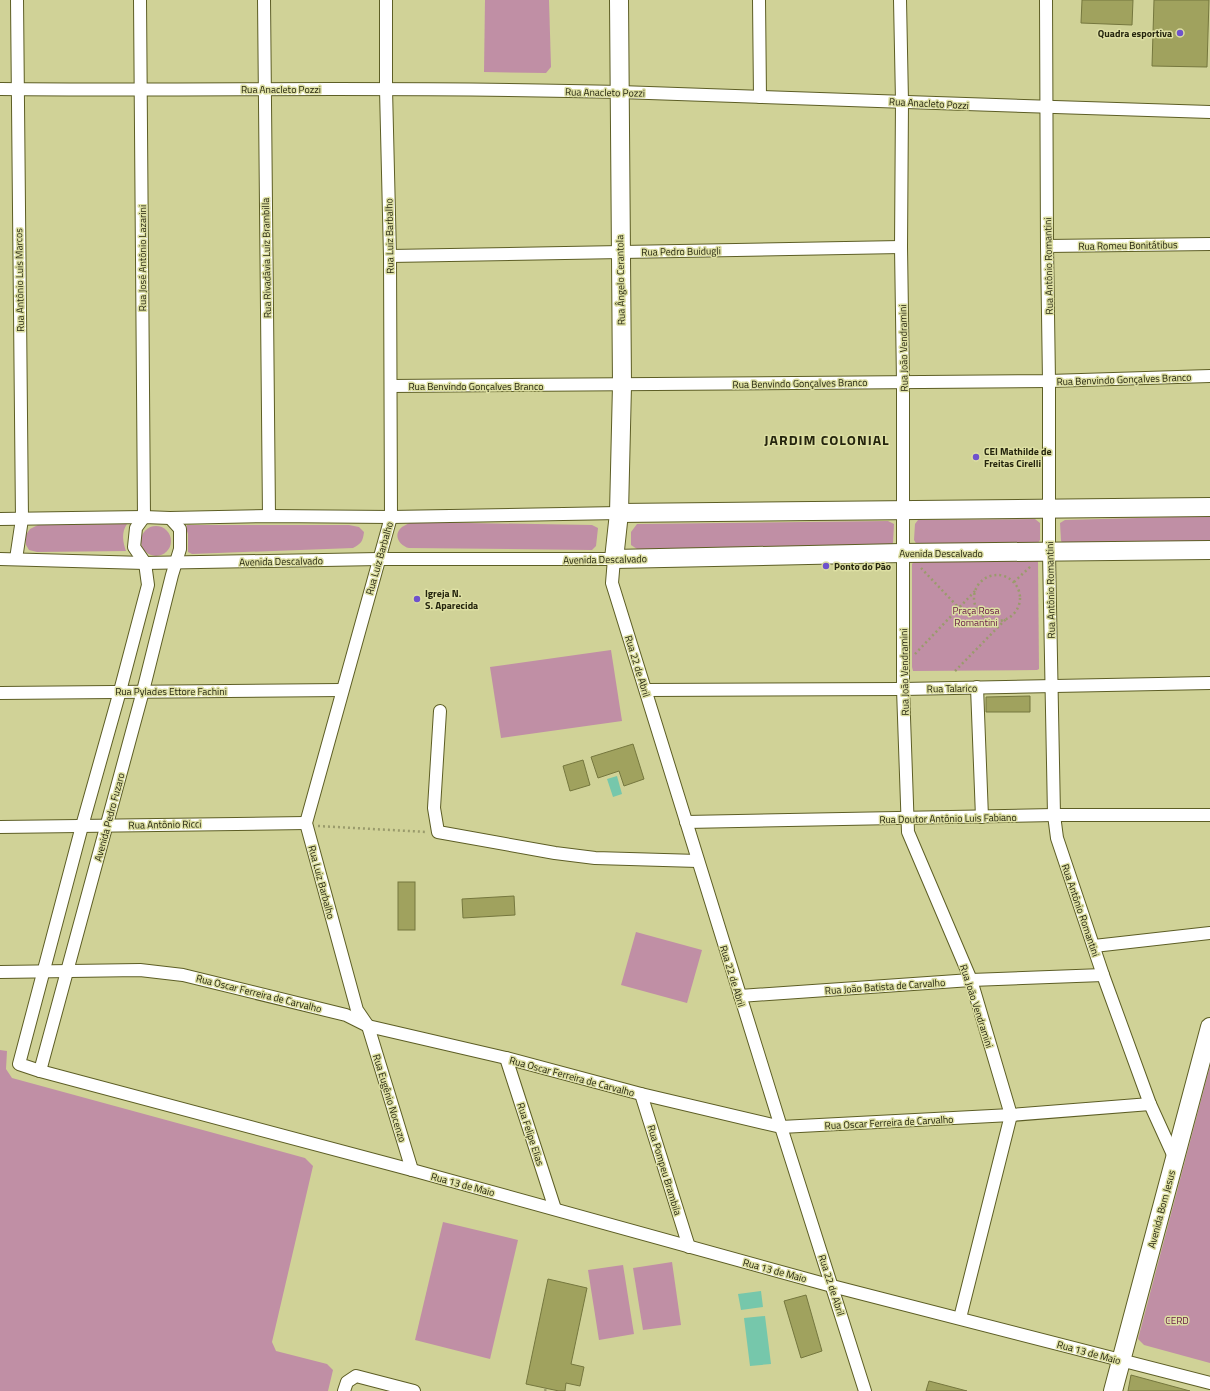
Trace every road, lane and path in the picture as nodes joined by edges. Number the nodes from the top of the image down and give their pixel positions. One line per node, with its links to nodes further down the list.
1 (17, 0): 12 (street, Rua Antônio Luis Marcos)
2 (140, 0): 13 (street, Rua José Antônio Lazarini)
3 (264, 0): 10 (street, Rua Rivadávia Luiz Brambilla)
4 (386, 0): 11 (street, Rua Luiz Barbalho)
5 (619, 0): 14 (street, Rua Ângelo Cerantola)
6 (759, 0): 15 (street)
7 (900, 0): 16 (street, Rua João Vendramini)
8 (1046, 0): 17 (street, Rua Antônio Romantini)
9 (0, 89): 12 (street, Rua Anacleto Pozzi)
10 (265, 89): 11 (street, Rua Anacleto Pozzi); 13 (street, Rua Anacleto Pozzi); 33 (street, Rua Rivadávia Luiz Brambilla)
11 (386, 89): 14 (street, Rua Anacleto Pozzi); 23 (street, Rua Luiz Barbalho)
12 (17, 90): 13 (street, Rua Anacleto Pozzi); 38 (street, Rua Antônio Luis Marcos)
13 (141, 90): 35 (street, Rua José Antônio Lazarini)
14 (619, 92): 15 (street, Rua Anacleto Pozzi); 22 (street, Rua Ângelo Cerantola)
15 (760, 98): 16 (street, Rua Anacleto Pozzi)
16 (902, 101): 17 (street, Rua Anacleto Pozzi); 21 (street, Rua João Vendramini)
17 (1047, 108): 18 (street, Rua Anacleto Pozzi); 20 (street, Rua Antônio Romantini)
18 (1210, 112)
19 (1210, 244): 20 (street, Rua Romeu Bonitátibus)
20 (1047, 246): 25 (street, Rua Antônio Romantini)
21 (901, 247): 22 (street, Rua Pedro Buidugli); 26 (street, Rua João Vendramini)
22 (620, 252): 23 (street, Rua Pedro Buidugli); 27 (street, Rua Ângelo Cerantola)
23 (390, 256): 28 (street, Rua Luiz Barbalho)
24 (1210, 376): 25 (street, Rua Benvindo Gonçalves Branco)
25 (1050, 381): 26 (street, Rua Benvindo Gonçalves Branco); 31 (street, Rua Antônio Romantini)
26 (903, 382): 27 (street, Rua Benvindo Gonçalves Branco); 30 (street, Rua João Vendramini)
27 (622, 385): 28 (street, Rua Benvindo Gonçalves Branco); 32 (street, Rua Ângelo Cerantola)
28 (391, 386): 34 (street, Rua Luiz Barbalho)
29 (1210, 508): 31 (street)
30 (903, 510): 31 (street); 32 (street); 40 (street, Rua João Vendramini)
31 (1049, 510): 41 (street, Rua Antônio Romantini)
32 (619, 513): 34 (street); 45 (street, Rua Ângelo Cerantola)
33 (269, 516): 34 (street); 36 (street)
34 (391, 516): 44 (street, Rua Luiz Barbalho)
35 (144, 517): 36 (street); 38 (street); 47 (street)
36 (170, 518): 46 (street)
37 (0, 519): 38 (street)
38 (22, 519): 43 (street, Rua Antônio Luis Marcos)
39 (1210, 550): 41 (street, Avenida Descalvado)
40 (902, 553): 41 (street, Avenida Descalvado); 45 (street, Avenida Descalvado); 59 (street, Rua João Vendramini)
41 (1050, 553): 57 (street, Rua Antônio Romantini)
42 (0, 559): 43 (street, Avenida Descalvado)
43 (16, 559): 47 (street, Avenida Descalvado)
44 (379, 559): 45 (street, Avenida Descalvado); 46 (street, Avenida Descalvado); 60 (street, Rua Luiz Barbalho)
45 (614, 559): 61 (street, Rua 22 de Abril)
46 (175, 562): 47 (street, Avenida Descalvado); 63 (street, Avenida Pedro Fuzaro)
47 (145, 563): 62 (street)
48 (1034, 564): 50 (path)
49 (919, 566): 52 (path)
50 (1014, 582): 51 (path); 53 (path)
51 (975, 591): 52 (path); 53 (path)
52 (959, 608): 54 (path)
53 (1006, 619): 55 (path)
54 (912, 657)
55 (955, 671)
56 (1210, 683): 57 (street, Rua Talarico)
57 (1052, 686): 58 (street, Rua Talarico); 67 (street, Rua Antônio Romantini)
58 (977, 687): 59 (street, Rua Talarico); 68 (street)
59 (903, 689): 61 (street, Rua Talarico); 69 (street, Rua João Vendramini)
60 (342, 690): 63 (street, Rua Pylades Ettore Fachini); 71 (street, Rua Luiz Barbalho)
61 (646, 690): 70 (street, Rua 22 de Abril)
62 (120, 691): 63 (street, Rua Pylades Ettore Fachini); 64 (street, Rua Pylades Ettore Fachini); 73 (street)
63 (143, 691): 72 (street, Avenida Pedro Fuzaro)
64 (0, 693)
65 (440, 711): 75 (street)
66 (1210, 815): 67 (street, Rua Doutor Antônio Luis Fabiano)
67 (1054, 816): 68 (street, Rua Doutor Antônio Luis Fabiano); 78 (street, Rua Antônio Romantini)
68 (982, 817): 69 (street, Rua Doutor Antônio Luis Fabiano)
69 (908, 818): 70 (street, Rua Doutor Antônio Luis Fabiano); 83 (street, Rua João Vendramini)
70 (686, 822): 76 (street, Rua 22 de Abril)
71 (306, 823): 72 (street, Rua Antônio Ricci); 75 (path); 85 (street, Rua Luiz Barbalho)
72 (106, 825): 73 (street, Rua Antônio Ricci); 79 (street, Avenida Pedro Fuzaro)
73 (82, 826): 74 (street, Rua Antônio Ricci); 81 (street)
74 (0, 827)
75 (438, 832): 76 (street)
76 (698, 861): 84 (street, Rua 22 de Abril)
77 (1210, 933): 78 (street)
78 (1094, 946): 82 (street, Rua Antônio Romantini)
79 (67, 971): 81 (street, Rua Oscar Ferreira de Carvalho); 85 (street, Rua Oscar Ferreira de Carvalho); 88 (street, Avenida Pedro Fuzaro)
80 (0, 972): 81 (street, Rua Oscar Ferreira de Carvalho)
81 (43, 972): 88 (street, Rua 13 de Maio)
82 (1103, 975): 83 (street, Rua João Batista de Carvalho); 90 (street, Rua Antônio Romantini)
83 (971, 980): 84 (street, Rua João Batista de Carvalho); 91 (street, Rua João Vendramini)
84 (740, 996): 92 (street, Rua 22 de Abril)
85 (368, 1026): 87 (street, Rua Oscar Ferreira de Carvalho); 94 (street, Rua Eugênio Nocenzo)
86 (1210, 1027): 93 (street, Avenida Bom Jesus)
87 (506, 1058): 89 (street, Rua Oscar Ferreira de Carvalho); 95 (street, Rua Felipe Elias)
88 (40, 1071): 94 (street, Rua 13 de Maio)
89 (641, 1094): 92 (street, Rua Oscar Ferreira de Carvalho); 96 (street, Rua Pompeu Brambila)
90 (1150, 1104): 91 (street, Rua Oscar Ferreira de Carvalho); 93 (street, Rua Antônio Romantini)
91 (1011, 1115): 92 (street, Rua Oscar Ferreira de Carvalho); 98 (street)
92 (781, 1127): 97 (street, Rua 22 de Abril)
93 (1175, 1159): 99 (street, Avenida Bom Jesus)
94 (412, 1170): 95 (street, Rua 13 de Maio)
95 (555, 1209): 96 (street, Rua 13 de Maio)
96 (689, 1247): 97 (street, Rua 13 de Maio)
97 (832, 1286): 98 (street, Rua 13 de Maio); 103 (street, Rua 22 de Abril)
98 (960, 1318): 99 (street, Rua 13 de Maio)
99 (1121, 1361): 100 (street, Rua 13 de Maio); 104 (street, Avenida Bom Jesus)
100 (1210, 1384)
101 (344, 1391): 102 (street)
102 (414, 1391)
103 (865, 1391)
104 (1113, 1391)

